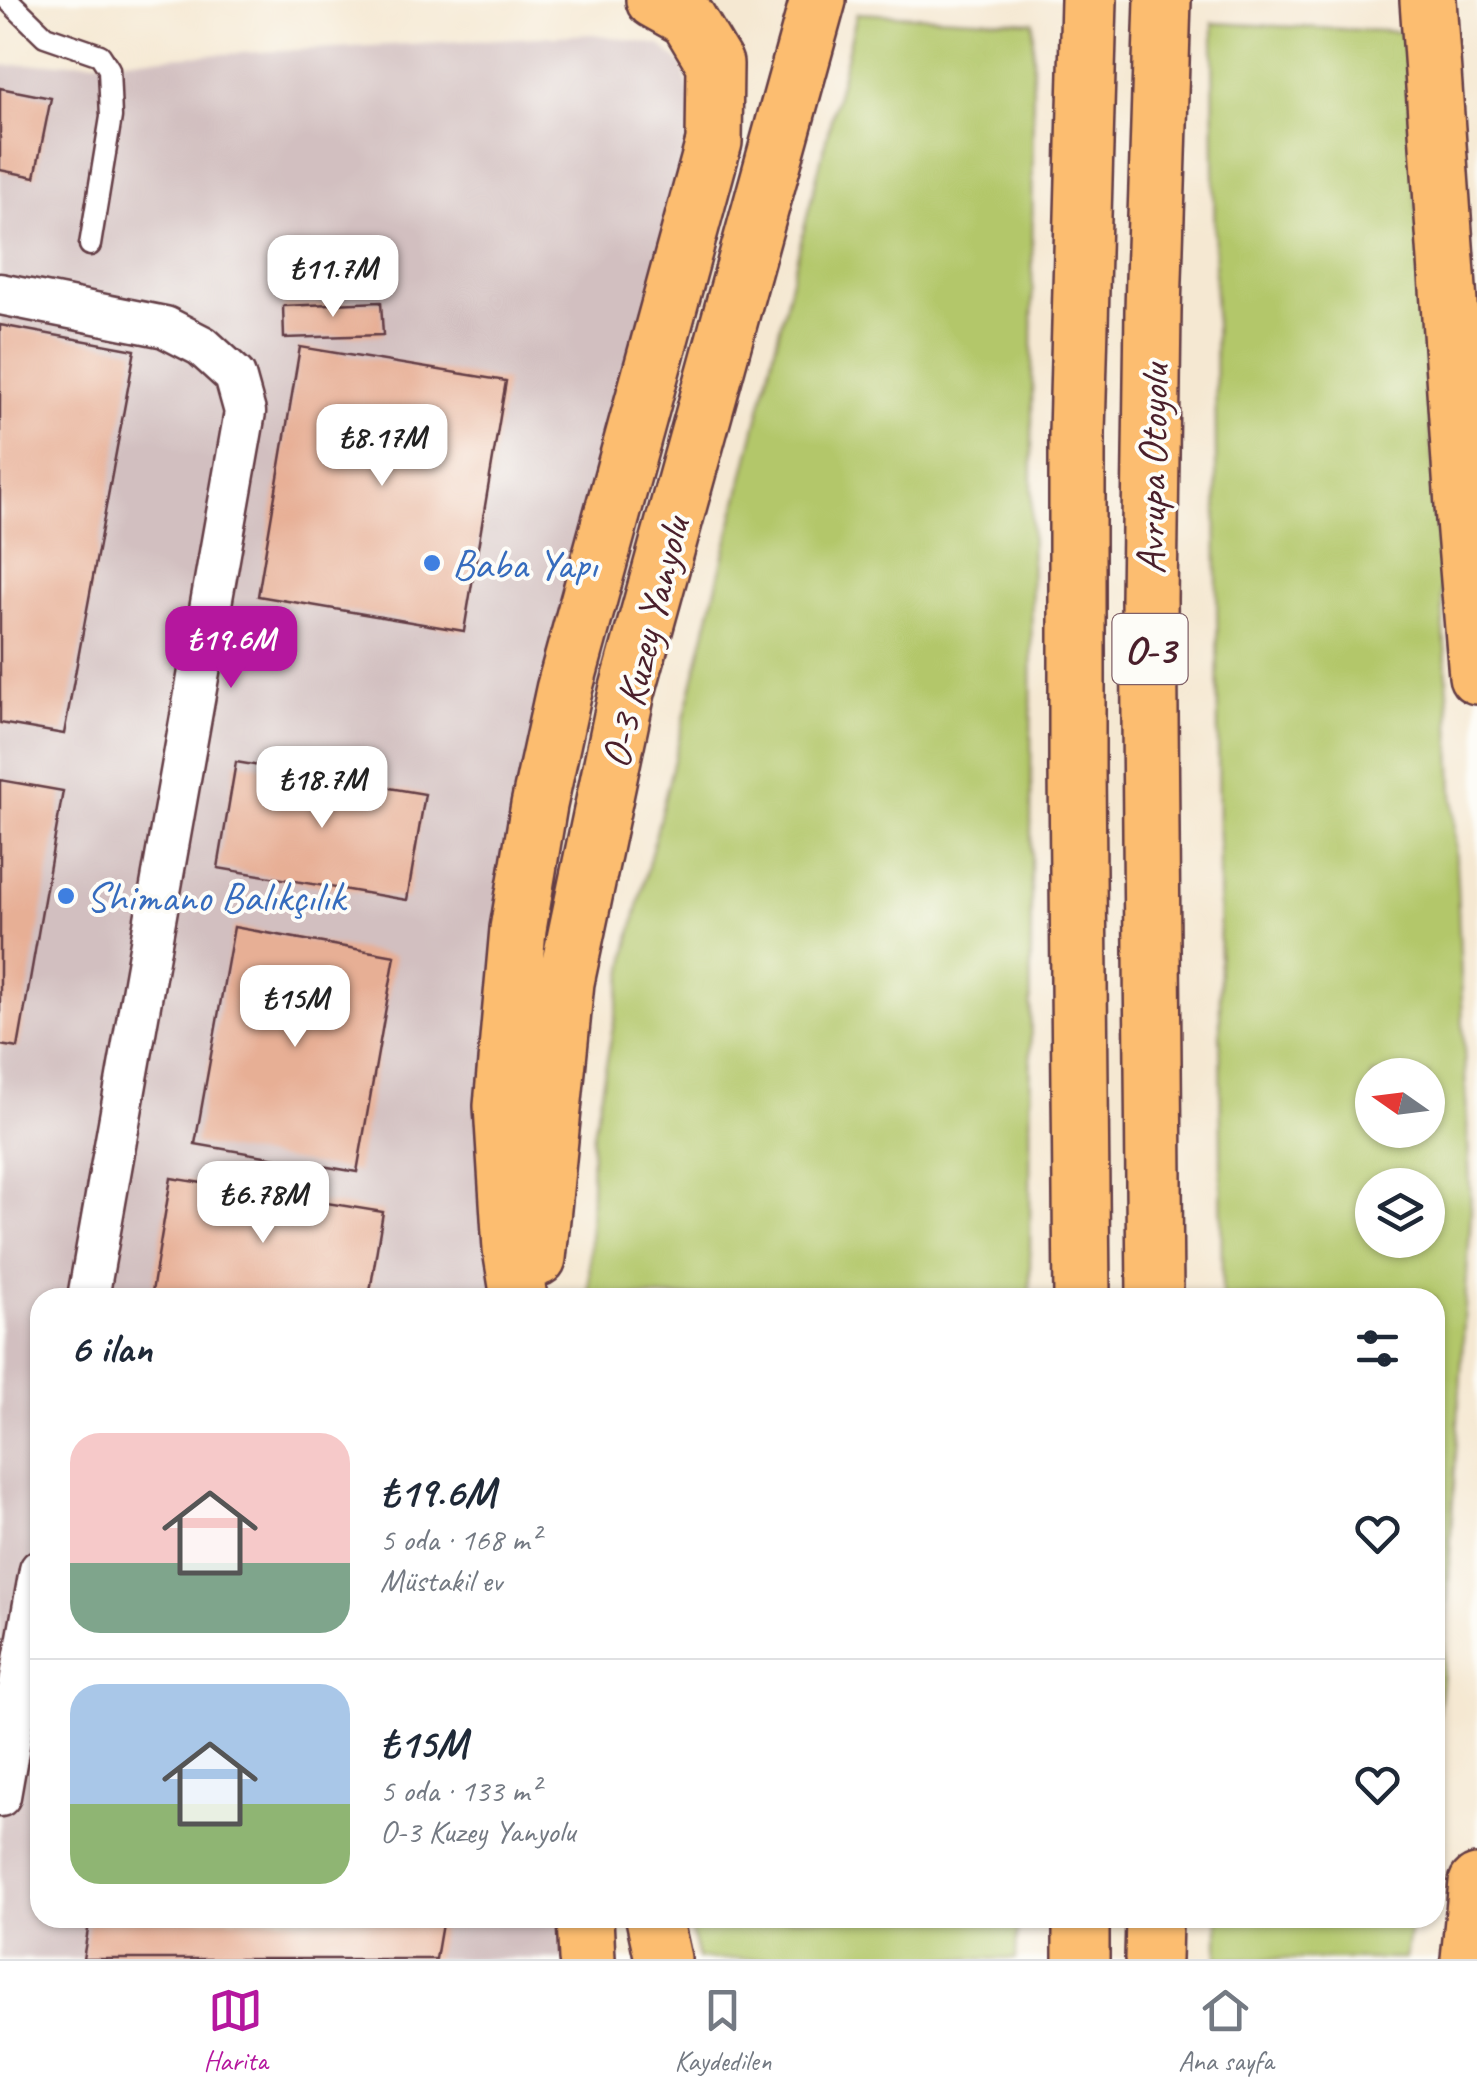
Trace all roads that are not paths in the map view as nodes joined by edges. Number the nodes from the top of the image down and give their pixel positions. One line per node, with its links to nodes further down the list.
1 (8, 0): 8 (lane)
2 (654, 0): 13 (main road)
3 (818, 0): 14 (main road, O-3 Kuzey Yanyolu)
4 (1089, 0): 15 (main road, Avrupa Otoyolu / O-3)
5 (1163, 0): 16 (main road, Avrupa Otoyolu / O-3)
6 (1428, 0): 11 (main road)
7 (1464, 0): 9 (main road)
8 (90, 245)
9 (1477, 248)
10 (0, 294): 12 (street)
11 (1477, 676)
12 (90, 1288)
13 (517, 1288)
14 (538, 1288)
15 (1082, 1288)
16 (1156, 1288)
17 (30, 1626): 18 (street)
18 (0, 1796)
19 (1477, 1883): 28 (main road)
20 (585, 1928): 24 (main road)
21 (656, 1928): 25 (main road)
22 (1082, 1928): 26 (main road)
23 (1154, 1928): 27 (main road)
24 (587, 1959)
25 (663, 1959)
26 (1081, 1959)
27 (1153, 1959)
28 (1469, 1959)

